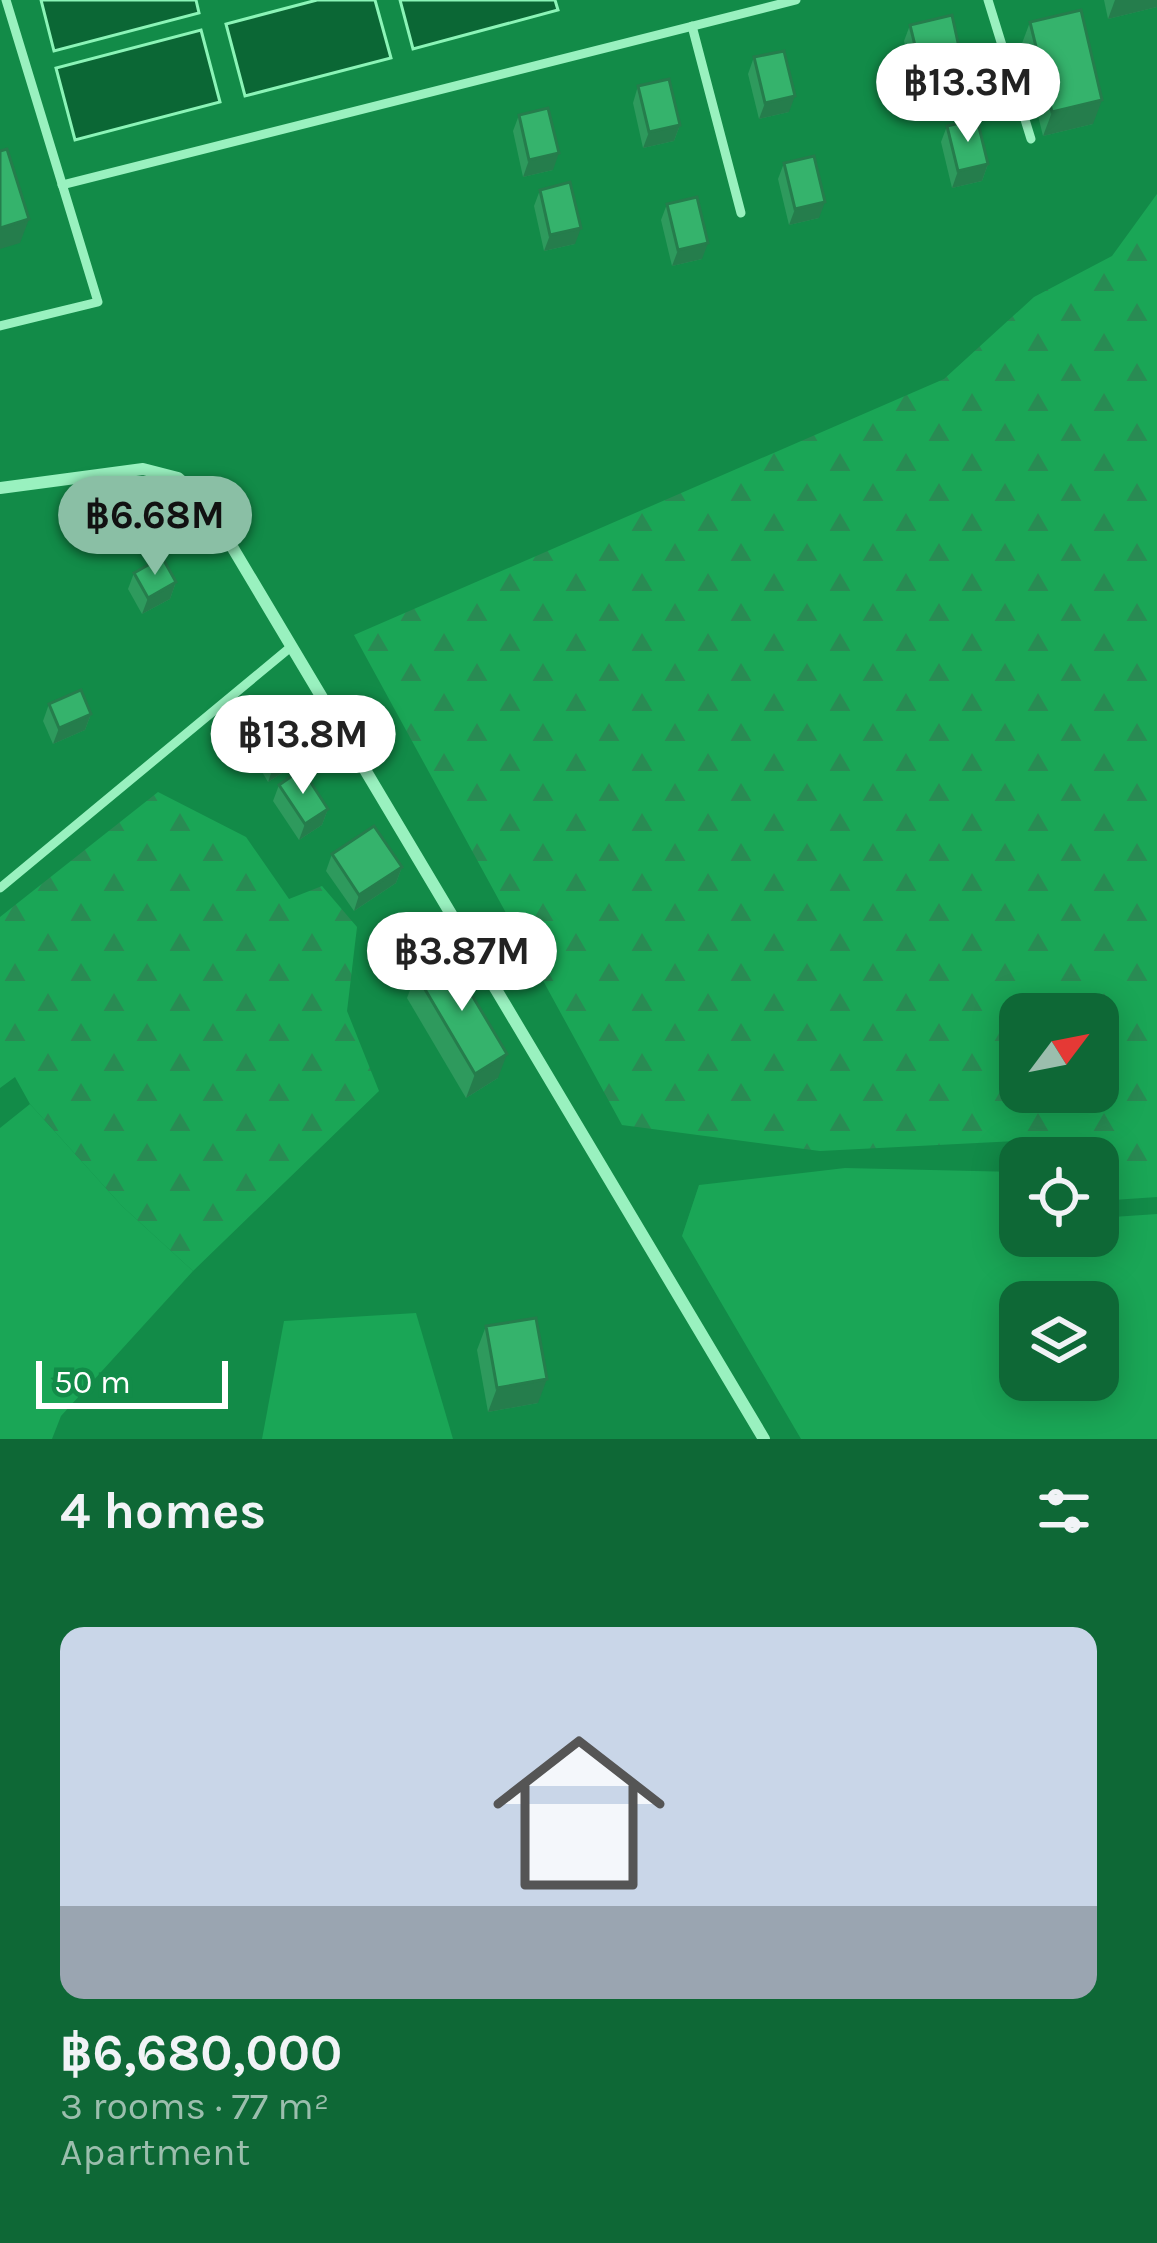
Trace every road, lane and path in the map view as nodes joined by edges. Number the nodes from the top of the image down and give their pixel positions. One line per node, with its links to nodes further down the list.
1 (6, 0): 6 (lane)
2 (796, 0): 4 (lane)
3 (988, 0): 5 (lane)
4 (692, 26): 6 (lane); 7 (lane)
5 (1030, 139)
6 (62, 185): 8 (lane)
7 (741, 213)
8 (0, 326)
9 (0, 488): 10 (street)
10 (292, 646): 11 (lane); 12 (street)
11 (0, 888)
12 (764, 1439)

